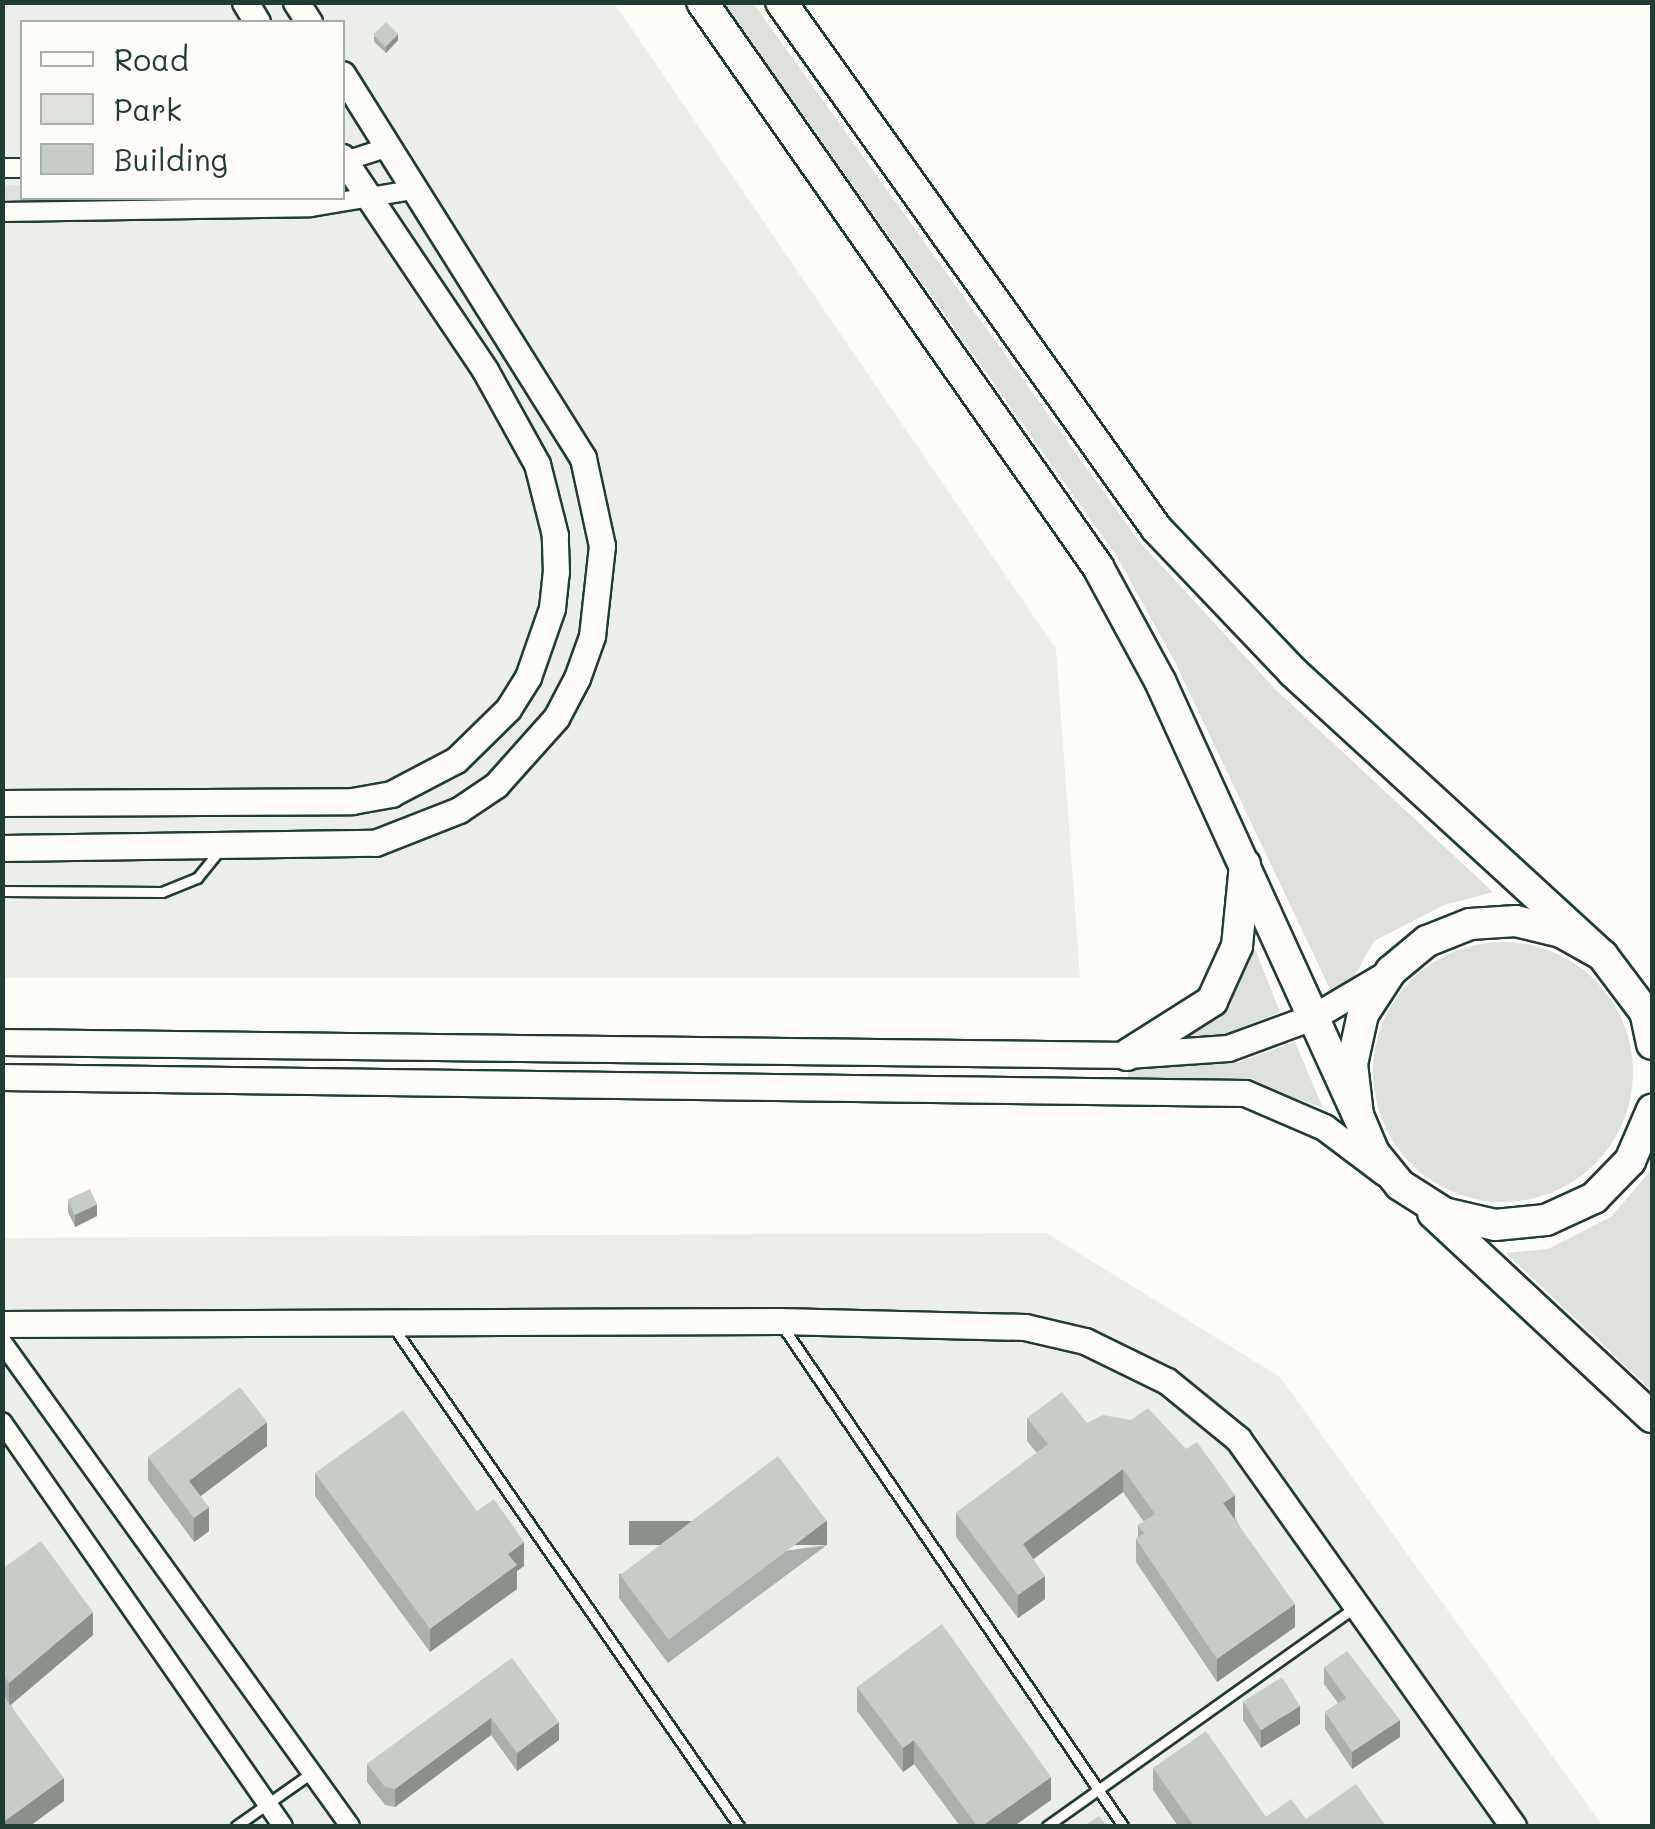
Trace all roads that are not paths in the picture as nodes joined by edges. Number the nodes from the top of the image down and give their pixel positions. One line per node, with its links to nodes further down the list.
1 (702, 2): 14 (main road)
2 (781, 2): 16 (main road)
3 (345, 79): 4 (street)
4 (389, 146): 5 (street); 7 (street)
5 (345, 160)
6 (345, 161): 8 (street)
7 (417, 190): 8 (street); 13 (street)
8 (374, 200): 9 (street); 10 (street)
9 (2, 212)
10 (219, 803): 11 (street); 13 (street)
11 (2, 804)
12 (2, 848): 13 (street)
13 (221, 848): 15 (lane)
14 (1245, 861): 18 (main road); 22 (main road)
15 (2, 891)
16 (1602, 955): 17 (main road); 19 (main road)
17 (1391, 970): 18 (street); 25 (main road)
18 (1314, 1016): 22 (street); 25 (main road)
19 (1649, 1020): 21 (main road)
20 (2, 1042): 22 (street)
21 (1652, 1044)
22 (1127, 1054)
23 (2, 1077): 26 (street)
24 (1652, 1110): 26 (main road)
25 (1358, 1115): 26 (main road)
26 (1400, 1185): 31 (main road)
27 (779, 1321): 29 (street); 33 (street); 35 (lane)
28 (2, 1324): 29 (street)
29 (393, 1326): 40 (lane)
30 (2, 1342): 34 (street)
31 (1652, 1417)
32 (2, 1422): 36 (street)
33 (1360, 1603): 35 (lane); 43 (street)
34 (311, 1773): 36 (lane); 39 (street)
35 (1097, 1791): 41 (lane); 42 (lane)
36 (268, 1804): 37 (lane); 38 (street)
37 (236, 1826)
38 (284, 1826)
39 (350, 1826)
40 (739, 1826)
41 (1047, 1826)
42 (1123, 1826)
43 (1512, 1826)

